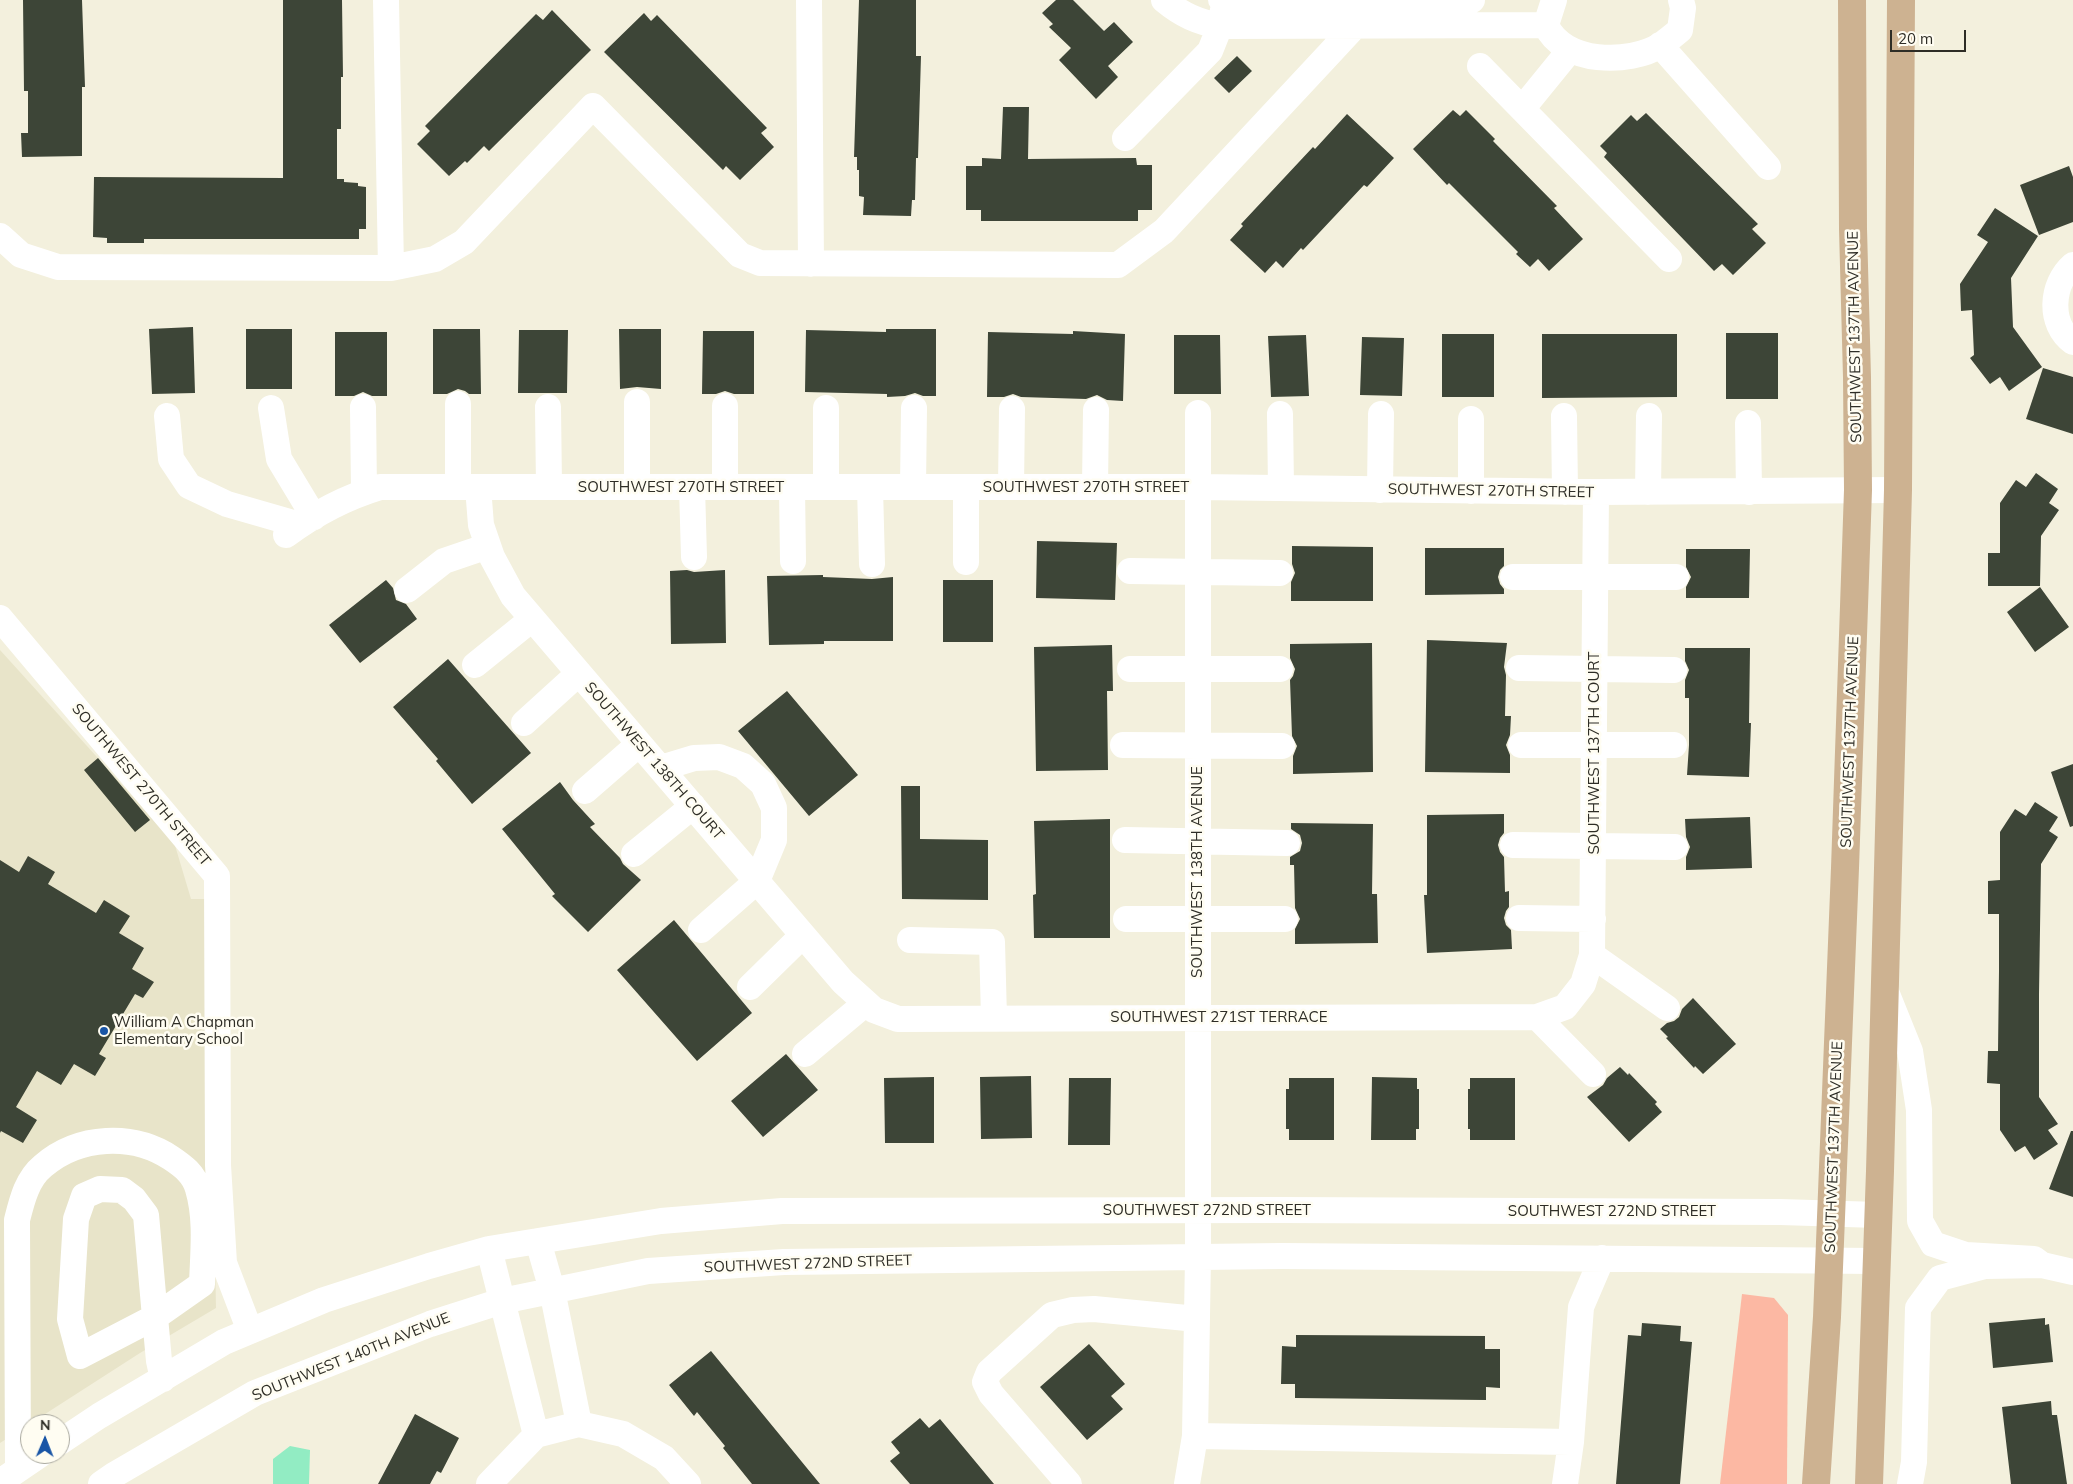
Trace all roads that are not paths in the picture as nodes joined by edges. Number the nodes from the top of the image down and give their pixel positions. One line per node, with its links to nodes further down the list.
1 (386, 0): 22 (street)
2 (809, 0): 20 (street)
3 (1164, 0): 10 (street)
4 (1472, 0): 9 (street)
5 (1554, 0): 11 (street)
6 (1681, 0): 12 (street)
7 (1852, 0): 57 (main road, SOUTHWEST 137TH AVENUE)
8 (1901, 0): 58 (main road)
9 (1367, 7): 10 (street); 11 (street); 20 (street)
10 (1222, 9): 16 (street)
11 (1546, 25): 13 (street)
12 (1660, 45): 13 (street); 17 (street)
13 (1570, 50): 15 (street)
14 (1480, 66): 15 (street)
15 (1522, 109): 19 (street)
16 (1125, 138)
17 (1768, 167)
18 (0, 236): 22 (street)
19 (1669, 258)
20 (811, 264): 22 (street)
21 (2073, 265): 23 (street)
22 (391, 268)
23 (2073, 342)
24 (637, 402): 44 (street)
25 (458, 404): 42 (street, SOUTHWEST 138TH COURT)
26 (725, 406): 52 (street)
27 (363, 407): 60 (street)
28 (548, 407): 43 (street)
29 (272, 408): 65 (street)
30 (826, 408): 47 (street)
31 (914, 408): 48 (street)
32 (1012, 409): 49 (street)
33 (1096, 410): 50 (street)
34 (1198, 413): 51 (street, SOUTHWEST 138TH AVENUE)
35 (1280, 414): 55 (street)
36 (1380, 414): 56 (street)
37 (167, 416): 65 (street)
38 (1564, 416): 61 (street)
39 (1649, 416): 63 (street)
40 (1471, 418): 59 (street)
41 (1748, 423): 64 (street)
42 (468, 487): 43 (street, SOUTHWEST 270TH STREET); 60 (street, SOUTHWEST 270TH STREET); 66 (street, SOUTHWEST 138TH COURT)
43 (549, 487): 44 (street, SOUTHWEST 270TH STREET)
44 (637, 487): 45 (street, SOUTHWEST 270TH STREET)
45 (692, 487): 52 (street, SOUTHWEST 270TH STREET); 67 (street)
46 (792, 487): 47 (street, SOUTHWEST 270TH STREET); 52 (street, SOUTHWEST 270TH STREET); 68 (street)
47 (826, 487): 53 (street, SOUTHWEST 270TH STREET)
48 (913, 487): 53 (street, SOUTHWEST 270TH STREET); 54 (street, SOUTHWEST 270TH STREET)
49 (1011, 487): 50 (street, SOUTHWEST 270TH STREET); 54 (street, SOUTHWEST 270TH STREET)
50 (1095, 487): 51 (street, SOUTHWEST 270TH STREET)
51 (1198, 487): 55 (street, SOUTHWEST 270TH STREET); 72 (street, SOUTHWEST 138TH AVENUE)
52 (725, 488)
53 (870, 488): 70 (street)
54 (966, 488): 69 (street)
55 (1281, 488): 56 (street, SOUTHWEST 270TH STREET)
56 (1380, 490): 59 (street, SOUTHWEST 270TH STREET)
57 (1858, 490): 58 (street, SOUTHWEST 270TH STREET); 64 (street, SOUTHWEST 270TH STREET); 128 (main road, SOUTHWEST 137TH AVENUE)
58 (1898, 490): 117 (main road)
59 (1472, 491): 61 (street, SOUTHWEST 270TH STREET)
60 (364, 492): 65 (street, SOUTHWEST 270TH STREET)
61 (1565, 492): 62 (street, SOUTHWEST 270TH STREET)
62 (1596, 492): 63 (street, SOUTHWEST 270TH STREET); 75 (street, SOUTHWEST 137TH COURT)
63 (1648, 492): 64 (street, SOUTHWEST 270TH STREET)
64 (1749, 492)
65 (300, 525)
66 (488, 546): 77 (street); 79 (street, SOUTHWEST 138TH COURT)
67 (694, 557)
68 (793, 561)
69 (966, 562)
70 (872, 564)
71 (1130, 571): 72 (street)
72 (1198, 573): 73 (street); 81 (street, SOUTHWEST 138TH AVENUE)
73 (1280, 573)
74 (1514, 577): 75 (street)
75 (1595, 577): 76 (street); 85 (street, SOUTHWEST 137TH COURT)
76 (1676, 577)
77 (408, 590)
78 (0, 618): 142 (street, SOUTHWEST 270TH STREET)
79 (532, 618): 80 (street); 87 (street, SOUTHWEST 138TH COURT)
80 (475, 665)
81 (1198, 668): 83 (street); 84 (street); 91 (street, SOUTHWEST 138TH AVENUE)
82 (1519, 668): 85 (street)
83 (1130, 669)
84 (1280, 669)
85 (1595, 670): 86 (street); 95 (street, SOUTHWEST 137TH COURT)
86 (1674, 670)
87 (579, 673): 88 (street); 89 (street, SOUTHWEST 138TH COURT)
88 (524, 723)
89 (639, 744): 96 (street, SOUTHWEST 138TH COURT); 97 (street)
90 (1123, 745): 91 (street)
91 (1198, 745): 94 (street); 100 (street, SOUTHWEST 138TH AVENUE)
92 (1521, 745): 95 (street)
93 (1674, 745): 95 (street)
94 (1282, 746)
95 (1594, 746): 103 (street, SOUTHWEST 137TH COURT)
96 (661, 768): 98 (street, SOUTHWEST 138TH COURT); 106 (street)
97 (585, 791)
98 (693, 806): 105 (street); 106 (street, SOUTHWEST 138TH COURT)
99 (1125, 840): 100 (street)
100 (1197, 842): 101 (street); 107 (street, SOUTHWEST 138TH AVENUE)
101 (1286, 843)
102 (1513, 845): 103 (street)
103 (1593, 846): 104 (street); 111 (street, SOUTHWEST 137TH COURT)
104 (1675, 847)
105 (634, 854)
106 (757, 881): 112 (street); 113 (street, SOUTHWEST 138TH COURT)
107 (1197, 918): 109 (street); 110 (street); 121 (street, SOUTHWEST 138TH AVENUE)
108 (1519, 918): 111 (street)
109 (1126, 919)
110 (1285, 919)
111 (1593, 919): 115 (street, SOUTHWEST 137TH COURT)
112 (701, 930)
113 (803, 935): 116 (street); 118 (street, SOUTHWEST 138TH COURT)
114 (910, 940): 123 (street)
115 (1592, 955): 119 (street, SOUTHWEST 137TH COURT); 120 (street)
116 (750, 987)
117 (1885, 989): 129 (main road); 136 (street)
118 (870, 1006): 123 (street, SOUTHWEST 271ST TERRACE); 124 (street)
119 (1565, 1007): 122 (street, SOUTHWEST 271ST TERRACE)
120 (1667, 1008)
121 (1197, 1017): 122 (street, SOUTHWEST 271ST TERRACE); 123 (street, SOUTHWEST 271ST TERRACE); 126 (street, SOUTHWEST 138TH AVENUE)
122 (1537, 1017): 125 (street)
123 (994, 1018)
124 (805, 1054)
125 (1593, 1074)
126 (1198, 1210): 128 (street, SOUTHWEST 272ND STREET); 130 (street, SOUTHWEST 272ND STREET); 132 (street, SOUTHWEST 138TH AVENUE)
127 (9, 1214): 140 (street); 150 (street)
128 (1831, 1214): 129 (street, SOUTHWEST 272ND STREET); 135 (main road, SOUTHWEST 137TH AVENUE)
129 (1878, 1215): 134 (main road)
130 (538, 1241): 131 (street, SOUTHWEST 272ND STREET); 138 (street)
131 (489, 1249): 139 (street); 142 (street)
132 (1198, 1257): 133 (street, SOUTHWEST 272ND STREET); 138 (street, SOUTHWEST 272ND STREET); 141 (street, SOUTHWEST 138TH AVENUE)
133 (1602, 1258): 135 (street, SOUTHWEST 272ND STREET); 148 (street)
134 (1876, 1261): 135 (street, SOUTHWEST 272ND STREET); 158 (main road)
135 (1829, 1262): 151 (main road, SOUTHWEST 137TH AVENUE)
136 (2042, 1265): 137 (street); 159 (street)
137 (2073, 1272)
138 (552, 1290): 139 (street, SOUTHWEST 272ND STREET); 144 (street)
139 (502, 1301): 146 (street); 152 (street, SOUTHWEST 140TH AVENUE)
140 (155, 1318): 140 (street); 143 (street)
141 (1197, 1319): 147 (street, SOUTHWEST 138TH AVENUE); 155 (street)
142 (250, 1331): 143 (street)
143 (163, 1378): 145 (street)
144 (579, 1424): 146 (street); 154 (street)
145 (70, 1436)
146 (536, 1436): 153 (street)
147 (1194, 1436): 148 (street); 156 (street, SOUTHWEST 138TH AVENUE)
148 (1571, 1442): 157 (street)
149 (26, 1464): 150 (street)
150 (9, 1476)
151 (1816, 1478)
152 (101, 1484)
153 (489, 1484)
154 (688, 1484)
155 (1069, 1484)
156 (1186, 1484)
157 (1565, 1484)
158 (1869, 1484)
159 (1910, 1484)

